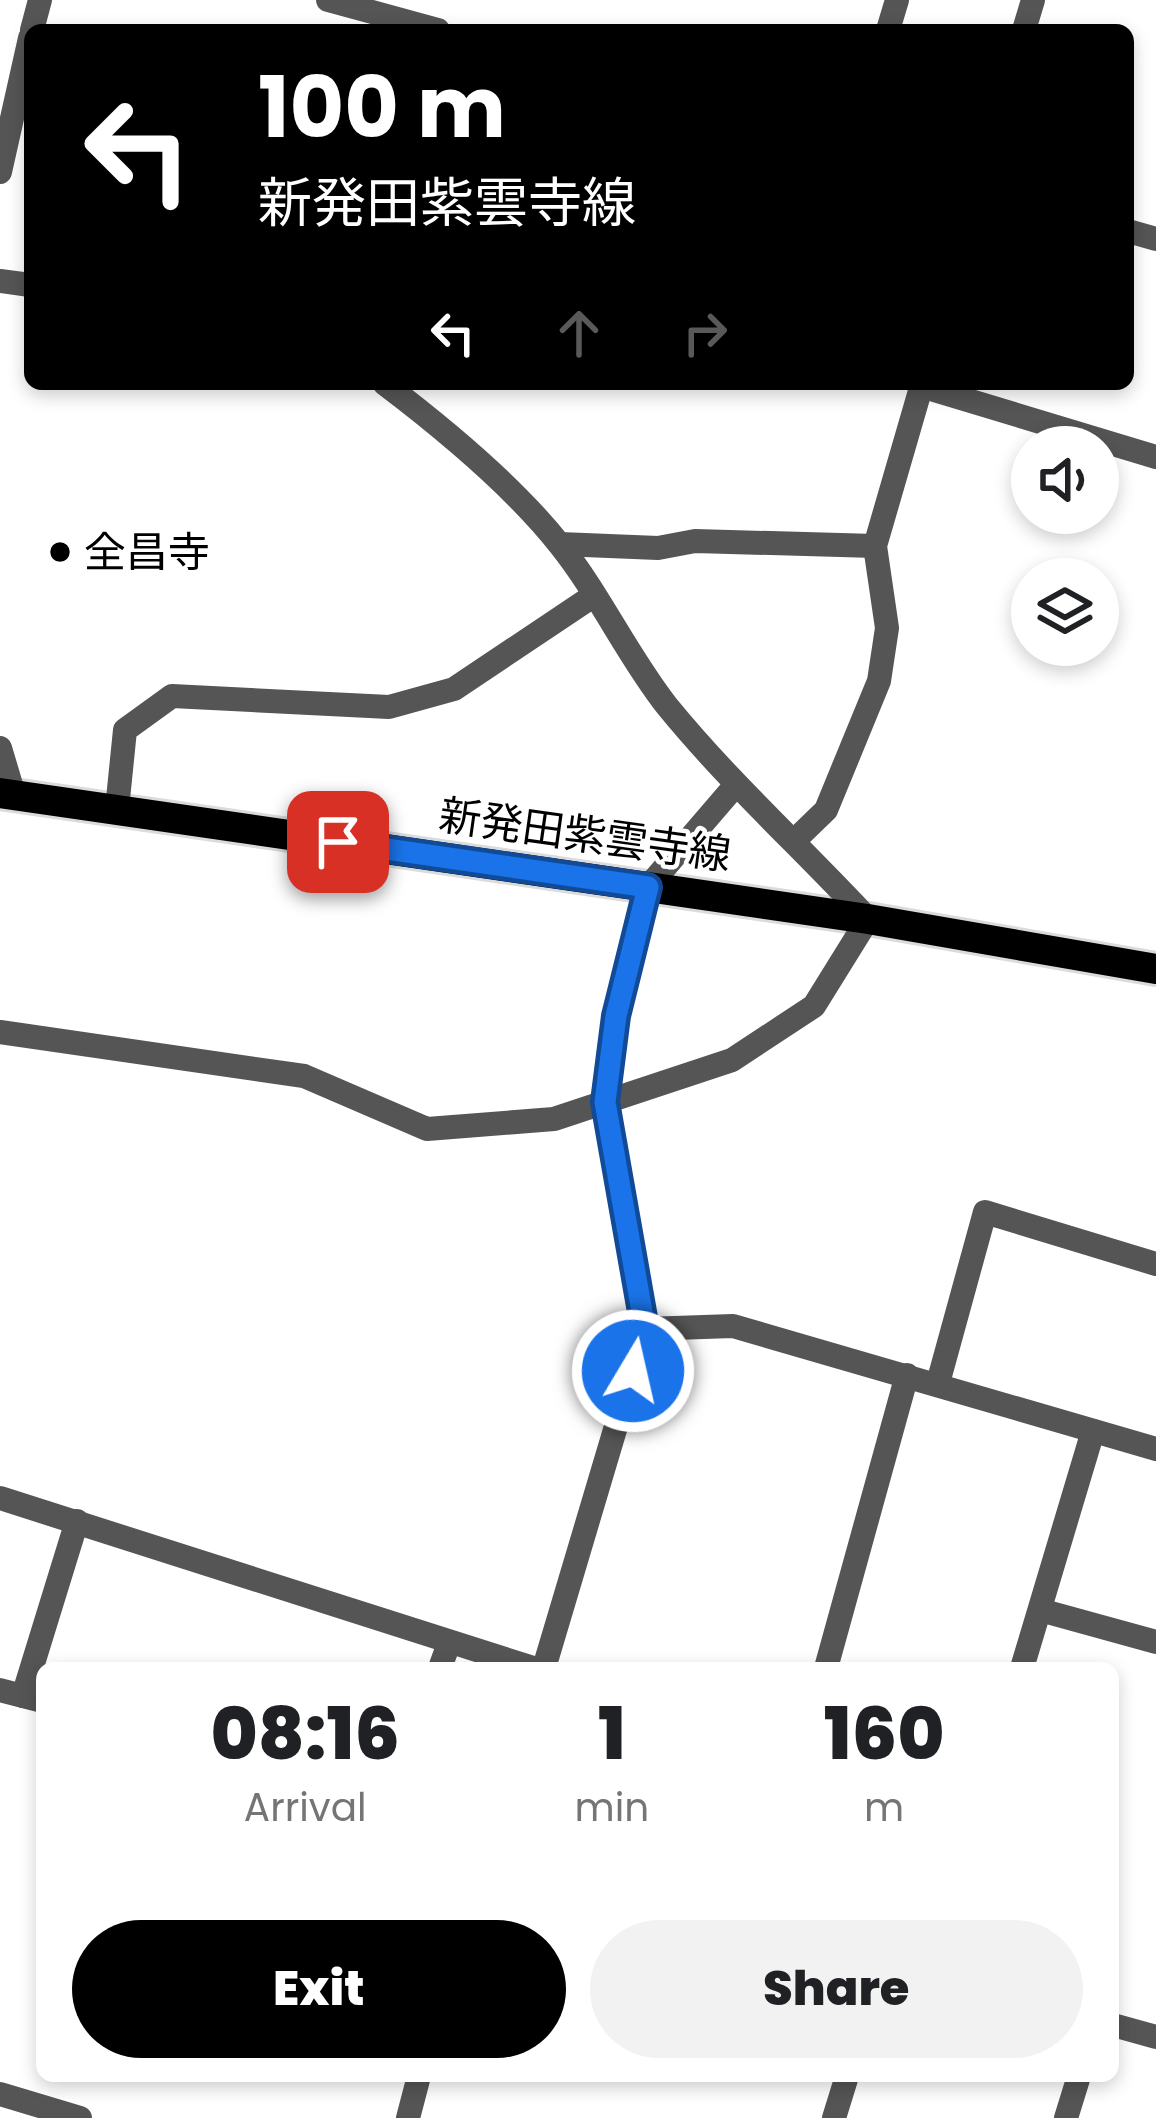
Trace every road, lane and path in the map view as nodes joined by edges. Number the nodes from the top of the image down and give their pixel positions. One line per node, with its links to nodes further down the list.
1 (328, 0): 2 (street)
2 (396, 9): 3 (street)
3 (426, 24)
4 (24, 65): 5 (street)
5 (0, 172)
6 (393, 390): 10 (street)
7 (921, 390): 11 (street)
8 (938, 390): 9 (street)
9 (1156, 457)
10 (560, 544): 11 (street); 12 (street)
11 (875, 546): 17 (street)
12 (593, 596): 14 (street); 16 (street)
13 (0, 748): 15 (street)
14 (734, 787): 17 (street); 18 (street)
15 (7, 794): 16 (main road, 新発田紫雲寺線)
16 (117, 809): 18 (main road, 新発田紫雲寺線)
17 (794, 840): 19 (street)
18 (648, 887): 19 (main road, 新発田紫雲寺線); 22 (street)
19 (868, 919): 20 (main road, 新発田紫雲寺線); 22 (street)
20 (1156, 969)
21 (0, 1033): 22 (street)
22 (605, 1102): 24 (street)
23 (1156, 1264): 26 (street)
24 (645, 1329): 25 (street); 36 (street)
25 (908, 1376): 26 (street); 37 (street)
26 (938, 1383): 27 (street)
27 (1094, 1431): 28 (street); 31 (street)
28 (1156, 1449)
29 (0, 1498): 30 (street)
30 (77, 1521): 33 (street); 39 (street)
31 (1040, 1610): 32 (street); 38 (street)
32 (1156, 1642)
33 (449, 1643): 34 (street); 35 (street)
34 (442, 1662)
35 (513, 1662)
36 (546, 1662)
37 (828, 1662)
38 (1024, 1662)
39 (22, 1696)
40 (1119, 2027): 41 (street)
41 (1156, 2037)
42 (417, 2082): 47 (street)
43 (845, 2082): 48 (street)
44 (1076, 2082): 49 (street)
45 (0, 2094): 46 (street)
46 (80, 2118)
47 (408, 2118)
48 (834, 2118)
49 (1066, 2118)

